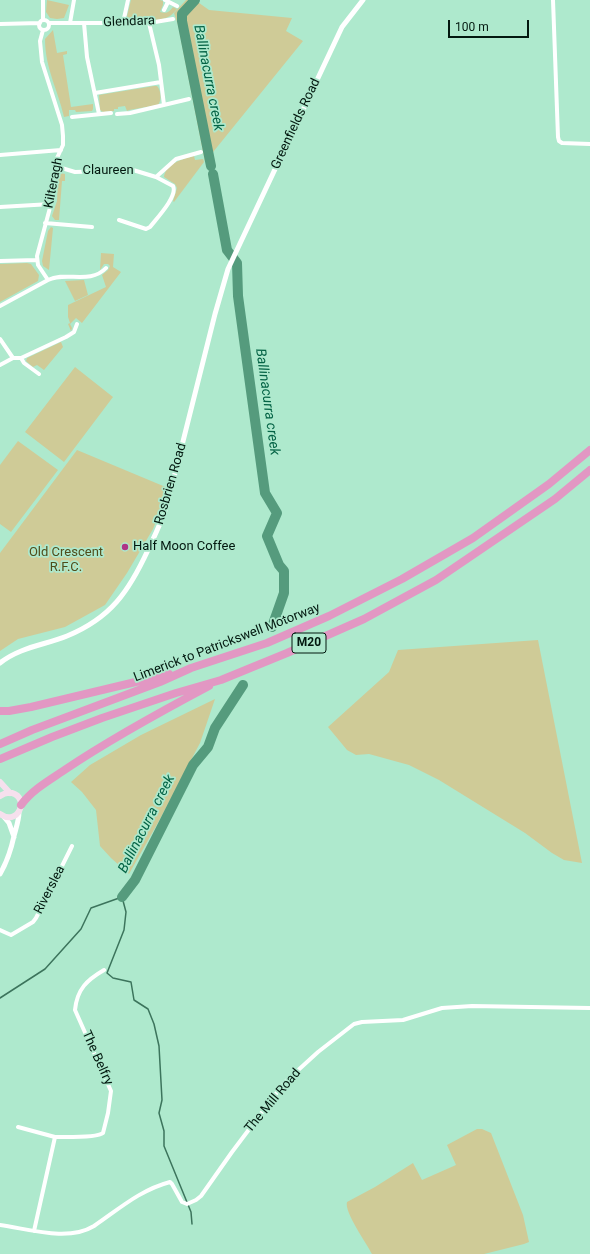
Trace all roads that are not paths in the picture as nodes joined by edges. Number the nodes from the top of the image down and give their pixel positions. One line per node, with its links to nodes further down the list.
1 (43, 0): 10 (street)
2 (74, 0): 12 (street)
3 (128, 0): 14 (street)
4 (363, 0): 37 (street, Greenfields Road)
5 (553, 0): 26 (street)
6 (166, 1): 7 (street); 8 (street)
7 (177, 6)
8 (164, 10)
9 (173, 19): 15 (street, Glendara)
10 (41, 22): 11 (street); 16 (street); 17 (street)
11 (49, 23): 12 (street, Glendara); 17 (street)
12 (70, 23): 13 (street, Glendara)
13 (84, 23): 14 (street, Glendara); 19 (street, Glendara)
14 (122, 23): 15 (street, Glendara)
15 (149, 23): 18 (street)
16 (0, 24)
17 (43, 30): 27 (street, Kilteragh)
18 (161, 82): 19 (street); 21 (street)
19 (95, 93): 23 (street, Glendara)
20 (189, 99): 21 (street)
21 (164, 105): 24 (street)
22 (111, 113): 23 (street)
23 (99, 114): 25 (street)
24 (117, 114)
25 (72, 117)
26 (590, 144)
27 (61, 150): 29 (street); 30 (street, Kilteragh)
28 (201, 152): 31 (street)
29 (0, 155)
30 (55, 166): 31 (street, Claureen); 32 (street, Kilteragh)
31 (156, 177): 34 (street, Claureen)
32 (51, 204): 33 (street); 35 (street, Kilteragh)
33 (0, 207)
34 (120, 220)
35 (45, 223): 36 (street); 38 (street, Kilteragh)
36 (92, 227)
37 (236, 252): 51 (street, Rosbrien Road)
38 (36, 260): 39 (street); 41 (street)
39 (0, 261)
40 (106, 268): 41 (street)
41 (48, 280): 42 (street)
42 (0, 306)
43 (77, 324): 46 (street)
44 (0, 339): 45 (street)
45 (13, 358): 46 (street); 47 (street)
46 (21, 358): 48 (street)
47 (0, 365)
48 (39, 374)
49 (590, 450): 52 (highway, Limerick to Patrickswell Motorway / M20)
50 (590, 470): 53 (highway, Limerick to Patrickswell Motorway / M20)
51 (0, 663)
52 (191, 668): 54 (highway, M20); 55 (highway, Limerick to Patrickswell Motorway / M20)
53 (220, 680): 56 (highway, Limerick to Patrickswell Motorway / M20); 60 (highway, M20)
54 (0, 711)
55 (0, 744)
56 (0, 760)
57 (0, 782): 58 (main road)
58 (10, 793): 59 (main road); 60 (main road)
59 (0, 796)
60 (20, 808): 61 (main road); 62 (street)
61 (2, 815): 62 (street)
62 (14, 837): 64 (street)
63 (72, 846): 65 (street, Riverslea)
64 (0, 874)
65 (0, 930)
66 (104, 970): 69 (street, The Belfry)
67 (590, 1008): 71 (street, The Mill Road)
68 (18, 1127): 69 (street, The Belfry)
69 (55, 1137): 71 (street)
70 (0, 1225): 71 (street, The Mill Road)
71 (34, 1231)

